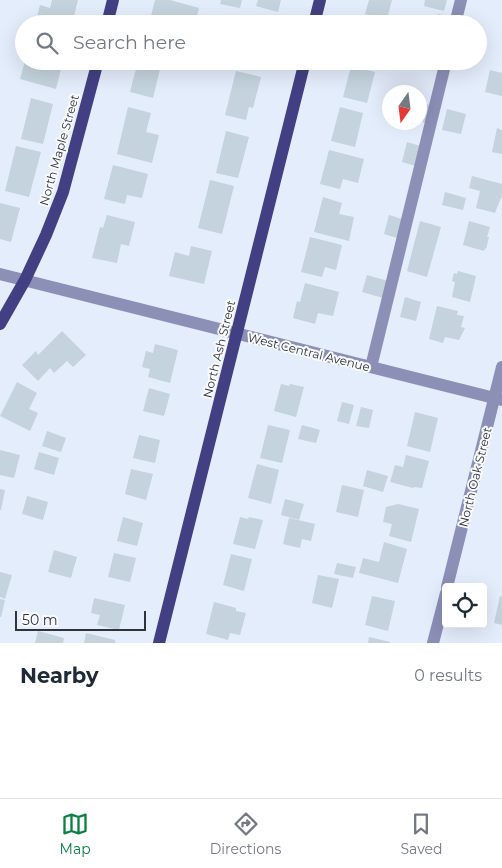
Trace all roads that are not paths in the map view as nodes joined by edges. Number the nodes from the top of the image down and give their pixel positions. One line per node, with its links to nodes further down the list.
1 (113, 0): 4 (main road)
2 (320, 0): 5 (main road)
3 (460, 0): 6 (street)
4 (109, 15)
5 (316, 15)
6 (457, 15)
7 (96, 70): 11 (main road, North Maple Street)
8 (303, 70): 13 (main road, North Ash Street)
9 (444, 70): 14 (street)
10 (0, 274): 11 (street, West Central Avenue)
11 (25, 280): 12 (main road, North Maple Street); 13 (street, West Central Avenue)
12 (0, 324)
13 (236, 334): 14 (street, West Central Avenue); 19 (main road, North Ash Street)
14 (371, 367): 16 (street, West Central Avenue)
15 (502, 367): 16 (street, North Oak Street)
16 (498, 399): 17 (street, North Oak Street)
17 (448, 583)
18 (442, 608): 20 (street)
19 (159, 643)
20 (433, 643)

